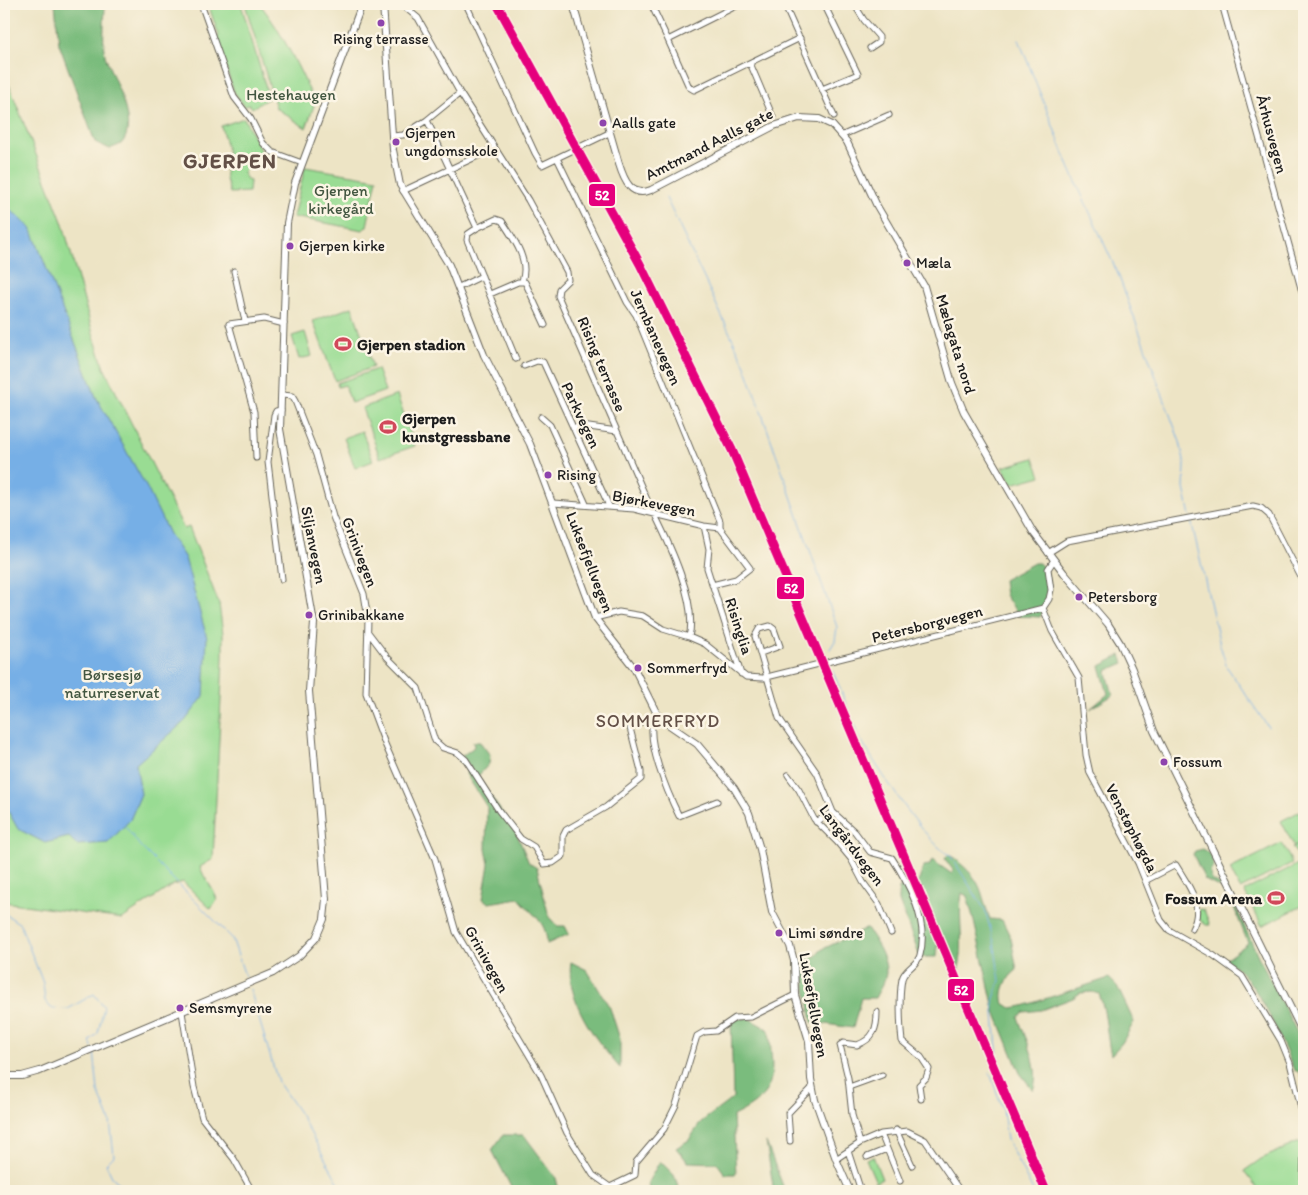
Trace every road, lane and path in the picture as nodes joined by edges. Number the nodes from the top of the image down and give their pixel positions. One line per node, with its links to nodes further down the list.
1 (201, 4): 30 (street)
2 (383, 4): 27 (main road, Luksefjellvegen)
3 (401, 4): 14 (street, Rising terrasse)
4 (415, 4): 14 (street)
5 (466, 4): 29 (street)
6 (573, 4): 25 (main road, Amtmand Aalls gate)
7 (651, 4): 16 (street)
8 (740, 4): 16 (street)
9 (784, 4): 15 (street)
10 (824, 4): 19 (street)
11 (854, 4): 17 (street)
12 (1222, 4): 39 (street, Århusvegen)
13 (360, 5): 30 (main road, Siljanvegen)
14 (410, 10): 20 (street, Rising terrasse)
15 (800, 38): 18 (street); 19 (street)
16 (668, 40): 18 (street)
17 (870, 48)
18 (750, 63): 23 (street, Amtmand Aalls gate)
19 (822, 89): 22 (street)
20 (460, 93): 24 (street); 28 (street, Rising terrasse)
21 (889, 115): 26 (street)
22 (834, 116)
23 (772, 117)
24 (427, 120): 27 (street); 31 (street)
25 (609, 133): 26 (main road, Amtmand Aalls gate); 29 (street)
26 (841, 133): 57 (main road, Mælagata nord)
27 (392, 136): 32 (main road, Luksefjellvegen)
28 (495, 148): 31 (street); 49 (street, Rising terrasse)
29 (558, 160): 56 (street, Jernbanevegen)
30 (302, 163): 41 (main road, Siljanvegen)
31 (450, 169): 32 (street); 33 (street)
32 (403, 191): 37 (main road, Luksefjellvegen)
33 (477, 228): 35 (street); 36 (street)
34 (234, 271): 40 (street)
35 (482, 276): 37 (street); 38 (street)
36 (522, 281): 38 (street); 42 (street)
37 (459, 287): 51 (main road, Luksefjellvegen)
38 (490, 294): 43 (street)
39 (1304, 299)
40 (245, 322): 41 (street); 50 (street)
41 (284, 324): 45 (main road, Siljanvegen)
42 (545, 326)
43 (516, 359)
44 (524, 366): 48 (street, Parkvegen)
45 (282, 395): 46 (main road, Siljanvegen); 64 (street, Grinivegen)
46 (281, 410): 59 (street); 78 (main road, Siljanvegen)
47 (541, 416): 52 (street)
48 (573, 428): 49 (street); 53 (street, Parkvegen)
49 (617, 431): 54 (street, Rising terrasse)
50 (256, 458)
51 (553, 503): 52 (street, Bjørkevegen); 63 (main road, Luksefjellvegen)
52 (586, 504): 53 (street, Bjørkevegen)
53 (608, 506): 54 (street, Bjørkevegen)
54 (652, 512): 55 (street, Bjørkevegen); 65 (street, Rising terrasse)
55 (704, 526): 56 (street, Bjørkevegen); 61 (street, Risinglia)
56 (720, 528): 61 (street, Risinglia)
57 (1048, 553): 58 (main road, Mælagata nord); 60 (street)
58 (1054, 560): 62 (street); 80 (main road, Mælagata nord)
59 (282, 579)
60 (1304, 583)
61 (712, 585): 67 (street, Risinglia)
62 (1043, 608): 68 (street, Petersborgvegen); 74 (street, Venstøphøgda)
63 (595, 618): 65 (street); 69 (main road, Luksefjellvegen)
64 (368, 632): 69 (street); 77 (street, Grinivegen)
65 (690, 637): 67 (street)
66 (761, 653): 66 (street); 68 (street)
67 (741, 674): 68 (street, Petersborgvegen)
68 (768, 677): 72 (street, Langårdvegen)
69 (655, 717): 71 (street); 77 (main road, Luksefjellvegen)
70 (788, 775): 73 (street, Langårdvegen)
71 (717, 801)
72 (833, 812): 73 (street); 85 (street, Langårdvegen)
73 (816, 822): 76 (street, Langårdvegen)
74 (1145, 881): 75 (street); 100 (street, Venstøphøgda)
75 (1192, 928)
76 (891, 933)
77 (795, 995): 84 (main road, Luksefjellvegen)
78 (182, 1012): 82 (main road, Siljanvegen); 96 (street)
79 (877, 1012): 83 (street)
80 (1304, 1035)
81 (882, 1075): 83 (street)
82 (4, 1076)
83 (849, 1087): 89 (street)
84 (812, 1088): 88 (street); 93 (main road, Luksefjellvegen)
85 (921, 1099)
86 (896, 1130): 87 (street); 94 (street); 99 (street)
87 (881, 1134): 89 (street); 90 (street)
88 (790, 1141)
89 (860, 1143): 91 (street)
90 (887, 1148): 92 (street); 95 (street)
91 (848, 1150): 93 (street); 98 (street)
92 (867, 1157)
93 (836, 1159): 97 (main road, Luksefjellvegen)
94 (912, 1165)
95 (898, 1180)
96 (252, 1191)
97 (850, 1191)
98 (861, 1191)
99 (960, 1191)
100 (1303, 1191)

